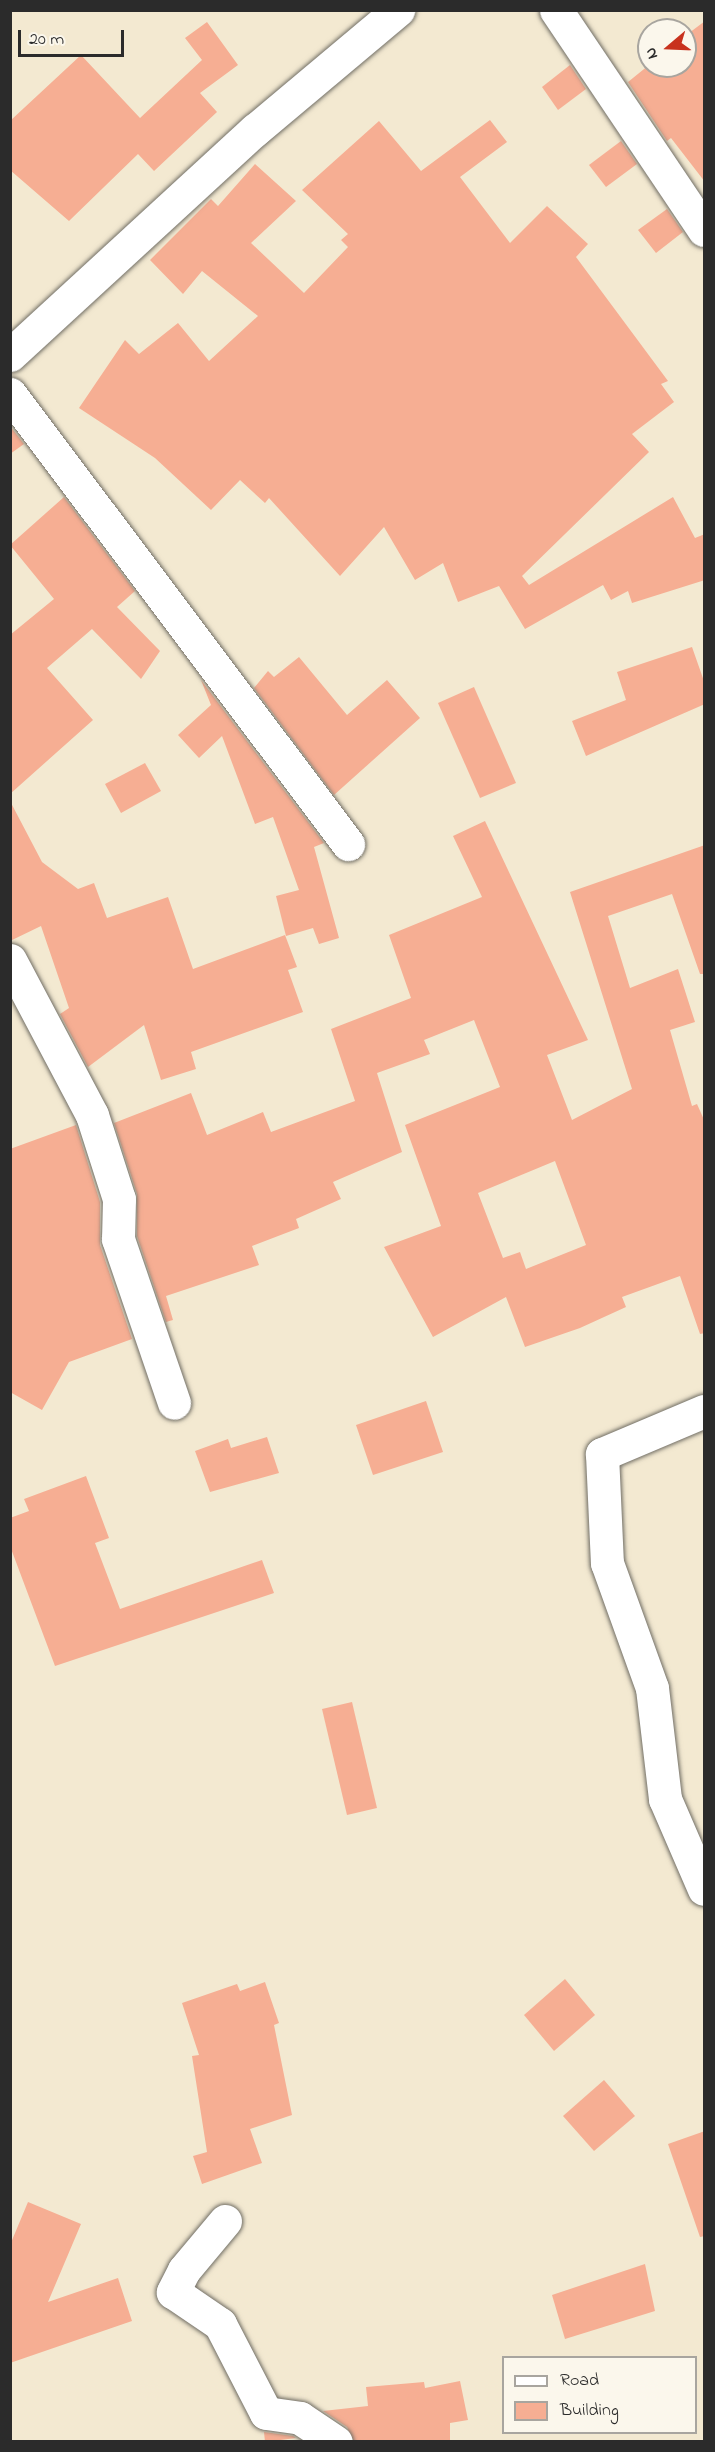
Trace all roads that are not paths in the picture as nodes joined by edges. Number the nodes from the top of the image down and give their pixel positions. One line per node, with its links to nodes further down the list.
1 (398, 10): 4 (street)
2 (556, 10): 3 (street)
3 (705, 230)
4 (13, 348)
5 (10, 394): 6 (street)
6 (348, 844)
7 (12, 968): 8 (street)
8 (174, 1403)
9 (705, 1411): 10 (street)
10 (705, 1889)
11 (225, 2221): 12 (street)
12 (330, 2441): 13 (street)
13 (336, 2442)

